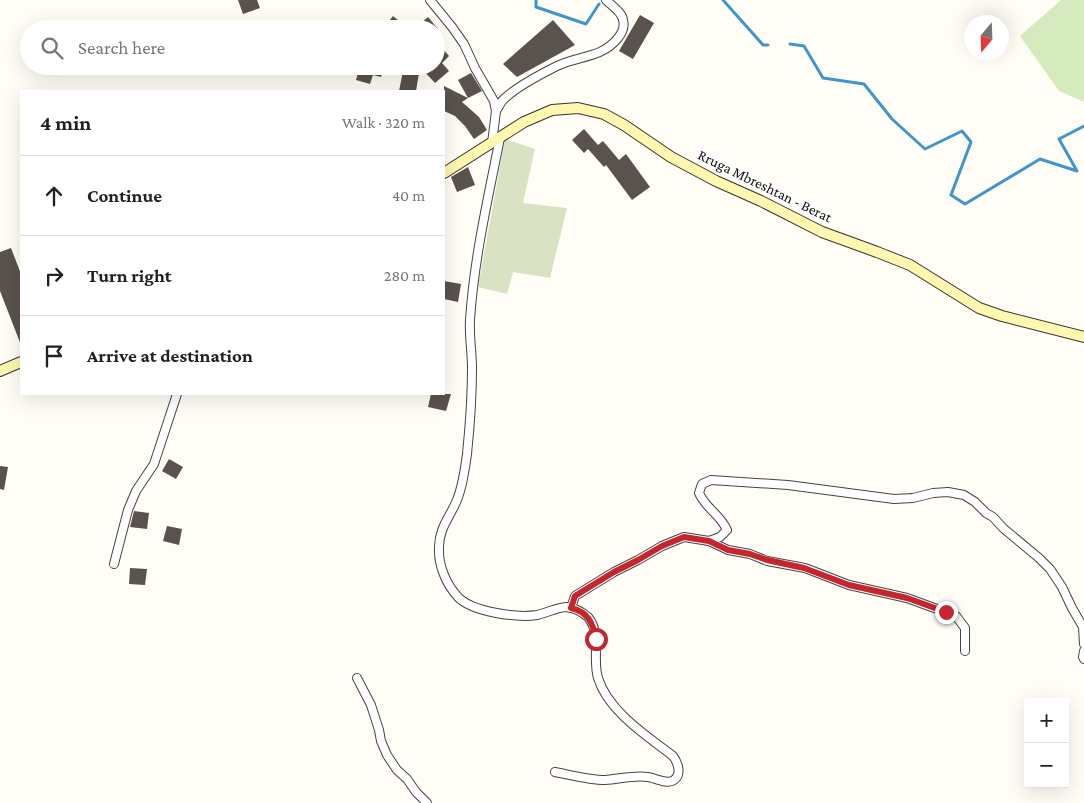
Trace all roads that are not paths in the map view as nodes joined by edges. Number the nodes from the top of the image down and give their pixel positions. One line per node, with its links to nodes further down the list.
1 (430, 0): 3 (street)
2 (606, 0): 3 (street)
3 (496, 111): 4 (street)
4 (496, 141): 5 (street, Rruga Mbreshtan - Berat); 6 (street, Rruga Mbreshtan - Berat); 12 (street)
5 (445, 172)
6 (1084, 337)
7 (20, 362): 8 (street)
8 (0, 371)
9 (177, 395): 11 (street)
10 (709, 541): 12 (street); 13 (street); 14 (street)
11 (114, 564)
12 (571, 608): 18 (street)
13 (1084, 644)
14 (965, 651)
15 (1084, 651): 16 (street)
16 (1084, 659)
17 (357, 678): 19 (street)
18 (555, 772)
19 (427, 803)

